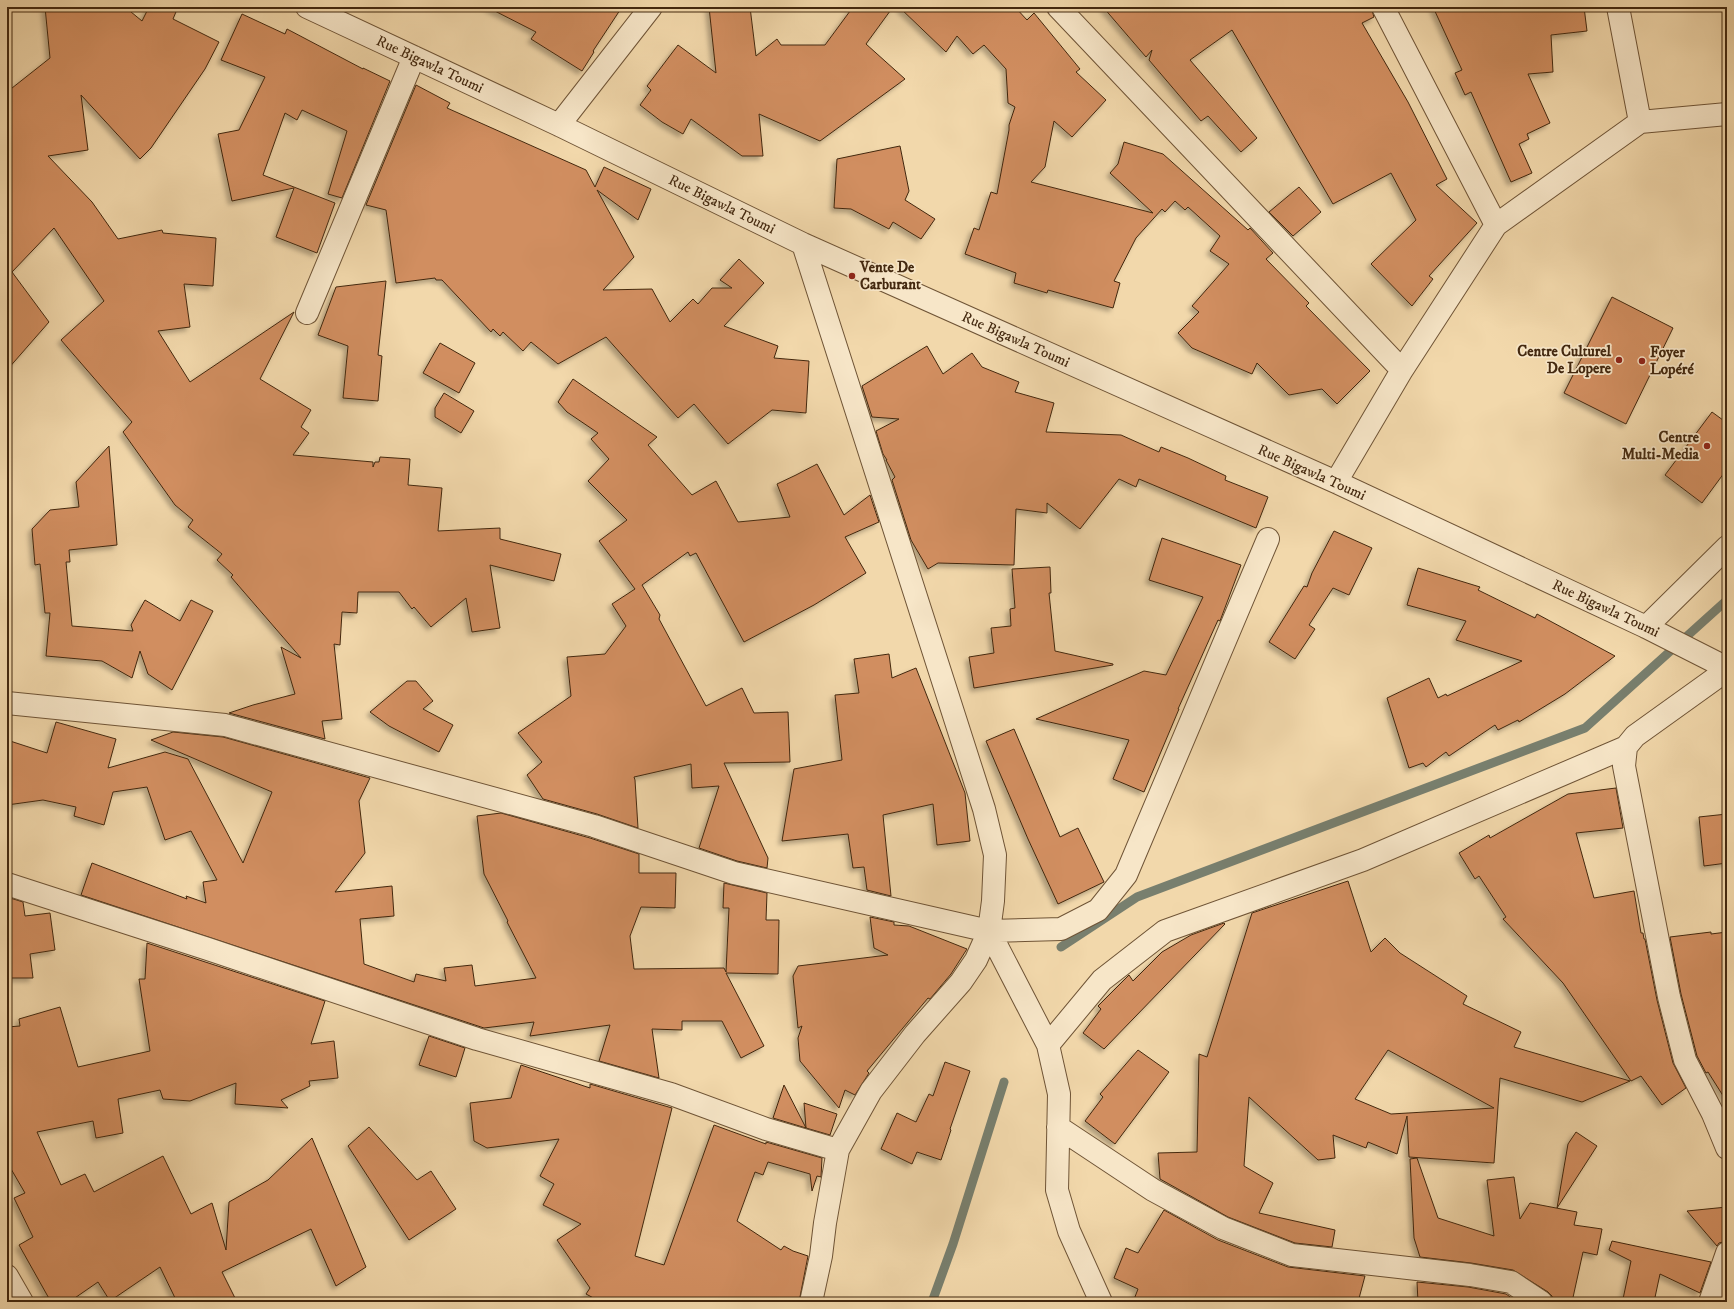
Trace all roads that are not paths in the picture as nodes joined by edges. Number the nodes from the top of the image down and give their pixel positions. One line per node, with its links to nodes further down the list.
1 (307, 7): 6 (street, Rue Bigawla Toumi)
2 (651, 7): 9 (street)
3 (1058, 7): 13 (street)
4 (1382, 7): 10 (street)
5 (1618, 7): 8 (street)
6 (414, 56): 9 (street, Rue Bigawla Toumi); 12 (street)
7 (1727, 114): 8 (street)
8 (1640, 122): 10 (street)
9 (559, 125): 11 (street, Rue Bigawla Toumi)
10 (1496, 225): 13 (street)
11 (803, 244): 14 (street, Rue Bigawla Toumi); 22 (street)
12 (307, 313)
13 (1402, 370): 14 (street)
14 (1336, 482): 17 (street, Rue Bigawla Toumi)
15 (1268, 539): 22 (street)
16 (1727, 547): 17 (street)
17 (1655, 631): 18 (street, Rue Bigawla Toumi)
18 (1723, 667): 20 (street)
19 (7, 703): 22 (street)
20 (1626, 747): 23 (street); 25 (street)
21 (7, 884): 26 (street)
22 (989, 931): 23 (street); 26 (street)
23 (1048, 1045): 24 (street)
24 (1058, 1127): 31 (street); 32 (street)
25 (1727, 1148)
26 (838, 1150): 30 (street)
27 (1727, 1253): 33 (street)
28 (7, 1277): 29 (street)
29 (22, 1302)
30 (811, 1302)
31 (1101, 1302)
32 (1541, 1302)
33 (1710, 1302)

